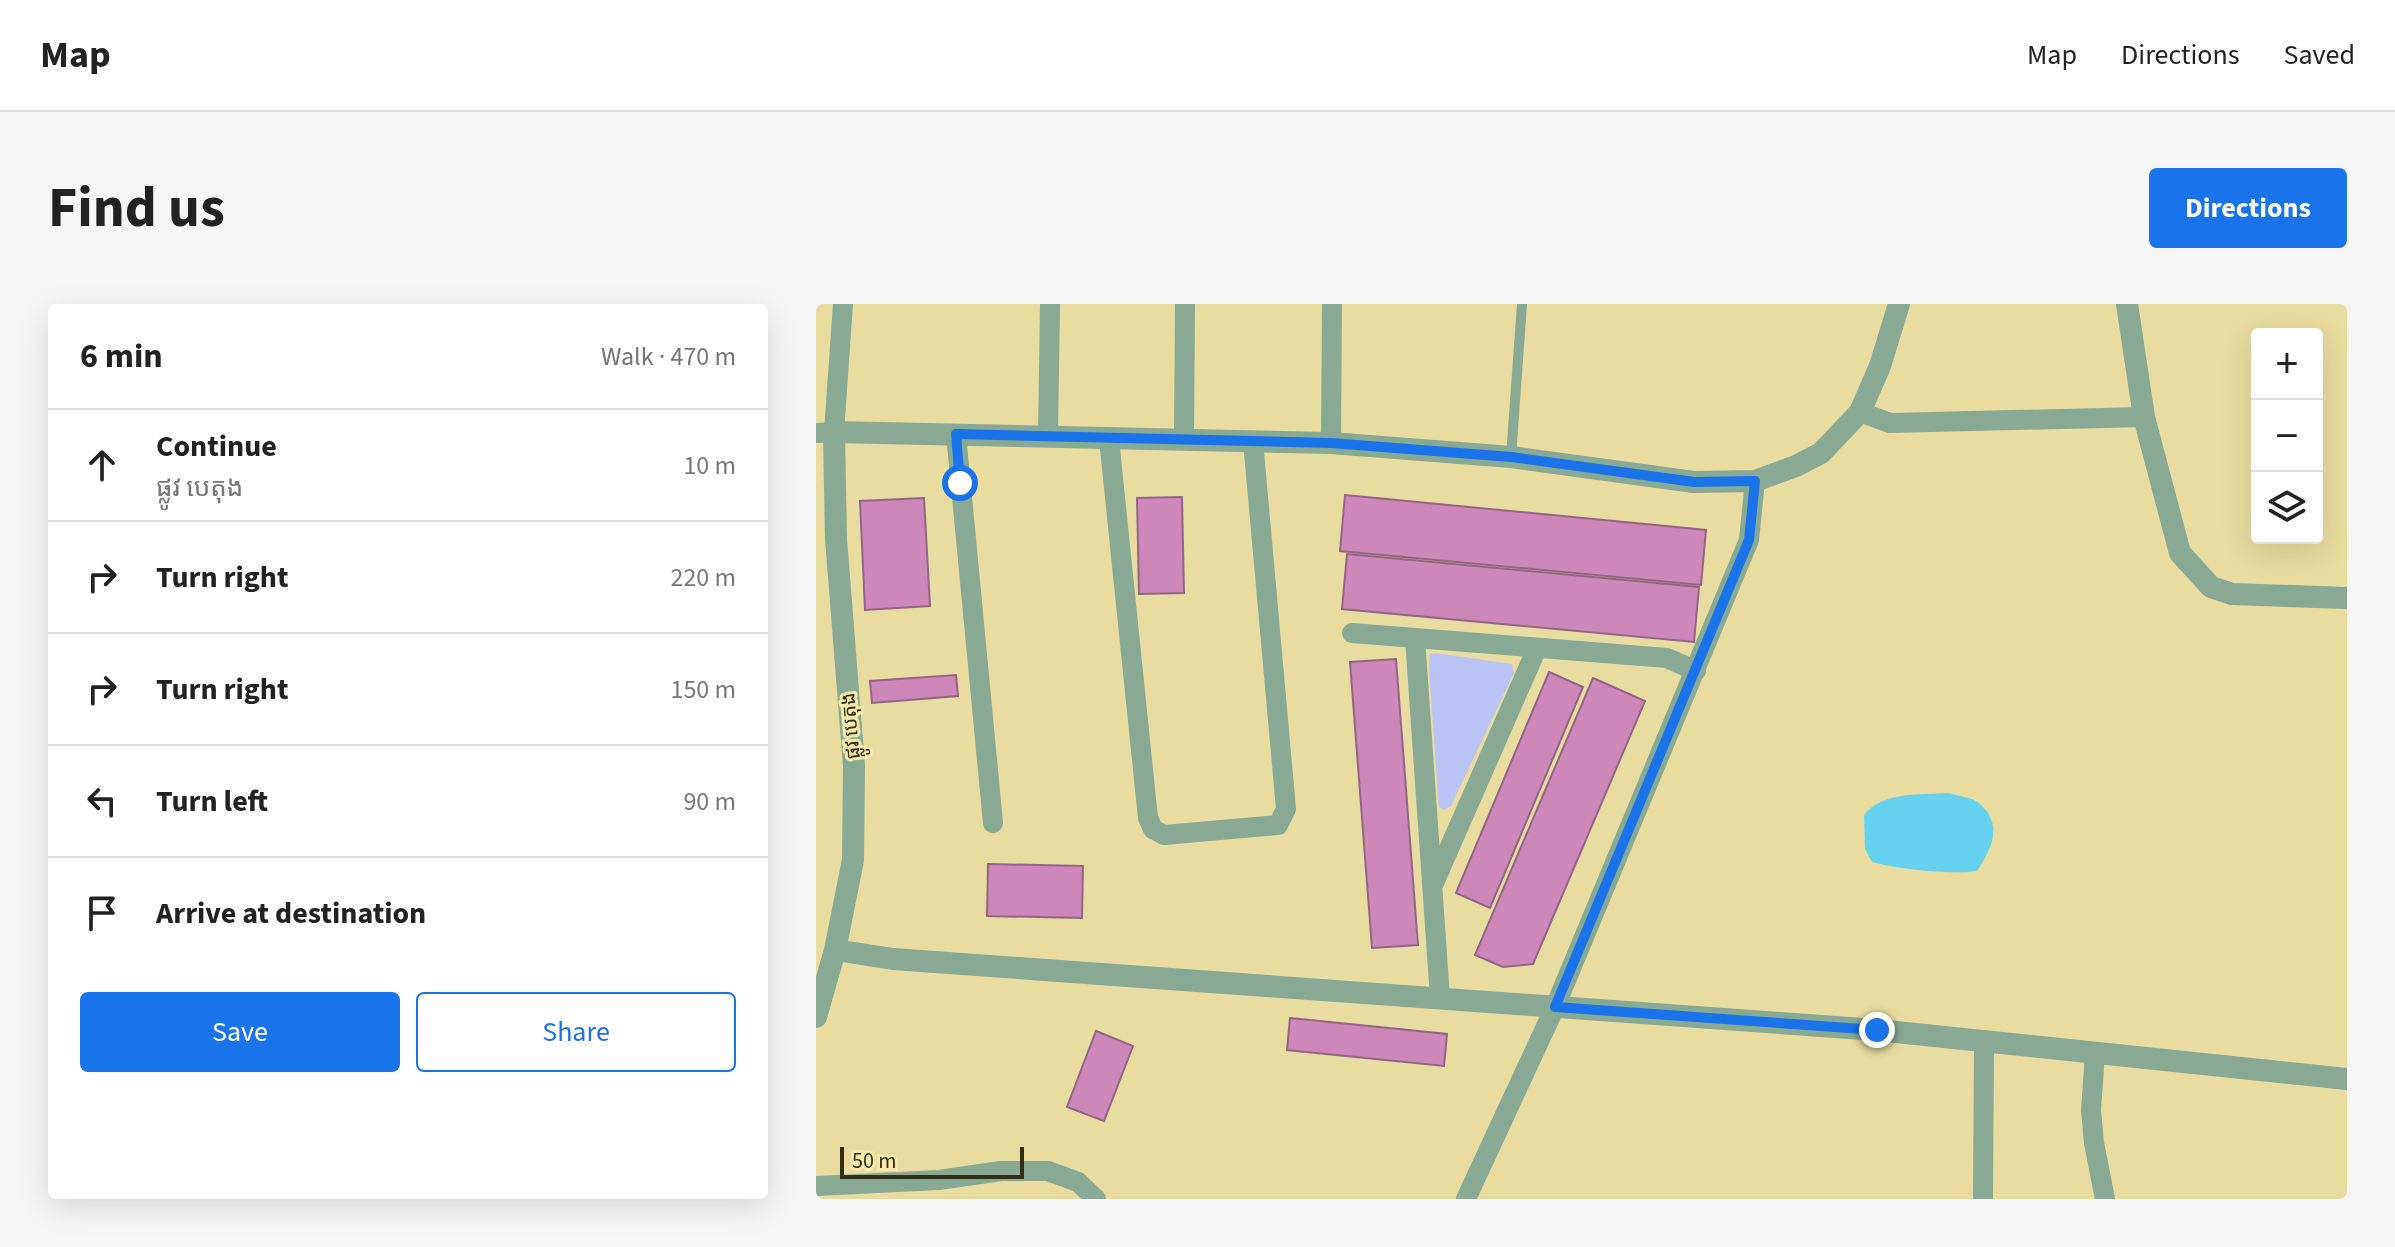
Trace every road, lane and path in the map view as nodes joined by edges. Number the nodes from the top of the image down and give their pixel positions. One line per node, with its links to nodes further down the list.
1 (843, 304): 10 (street)
2 (1050, 304): 12 (street)
3 (1185, 304): 14 (street)
4 (1332, 304): 16 (street)
5 (1522, 304): 17 (lane)
6 (1899, 304): 8 (street)
7 (2127, 304): 9 (street)
8 (1860, 412): 9 (street); 18 (street)
9 (2144, 417): 19 (street)
10 (825, 432): 11 (street); 26 (street, ផ្លូវ បេតុង)
11 (956, 434): 12 (street); 24 (street)
12 (1048, 435): 13 (street)
13 (1109, 439): 14 (street); 15 (street)
14 (1184, 440): 15 (street)
15 (1253, 441): 16 (street)
16 (1331, 443): 17 (street)
17 (1511, 457): 18 (street)
18 (1755, 481): 23 (street)
19 (2347, 598)
20 (1352, 633): 21 (street)
21 (1415, 638): 22 (street); 25 (street)
22 (1537, 648): 23 (street); 25 (street)
23 (1696, 671): 28 (street)
24 (993, 823)
25 (1432, 887): 27 (street)
26 (835, 950): 27 (street); 29 (street, ផ្លូវ បេតុង)
27 (1440, 998): 28 (street)
28 (1555, 1007): 30 (street); 35 (street)
29 (817, 1012)
30 (1984, 1041): 31 (street); 36 (street)
31 (2095, 1054): 32 (street); 37 (street)
32 (2347, 1079)
33 (816, 1186): 34 (street)
34 (1096, 1199)
35 (1466, 1199)
36 (1983, 1199)
37 (2105, 1199)

